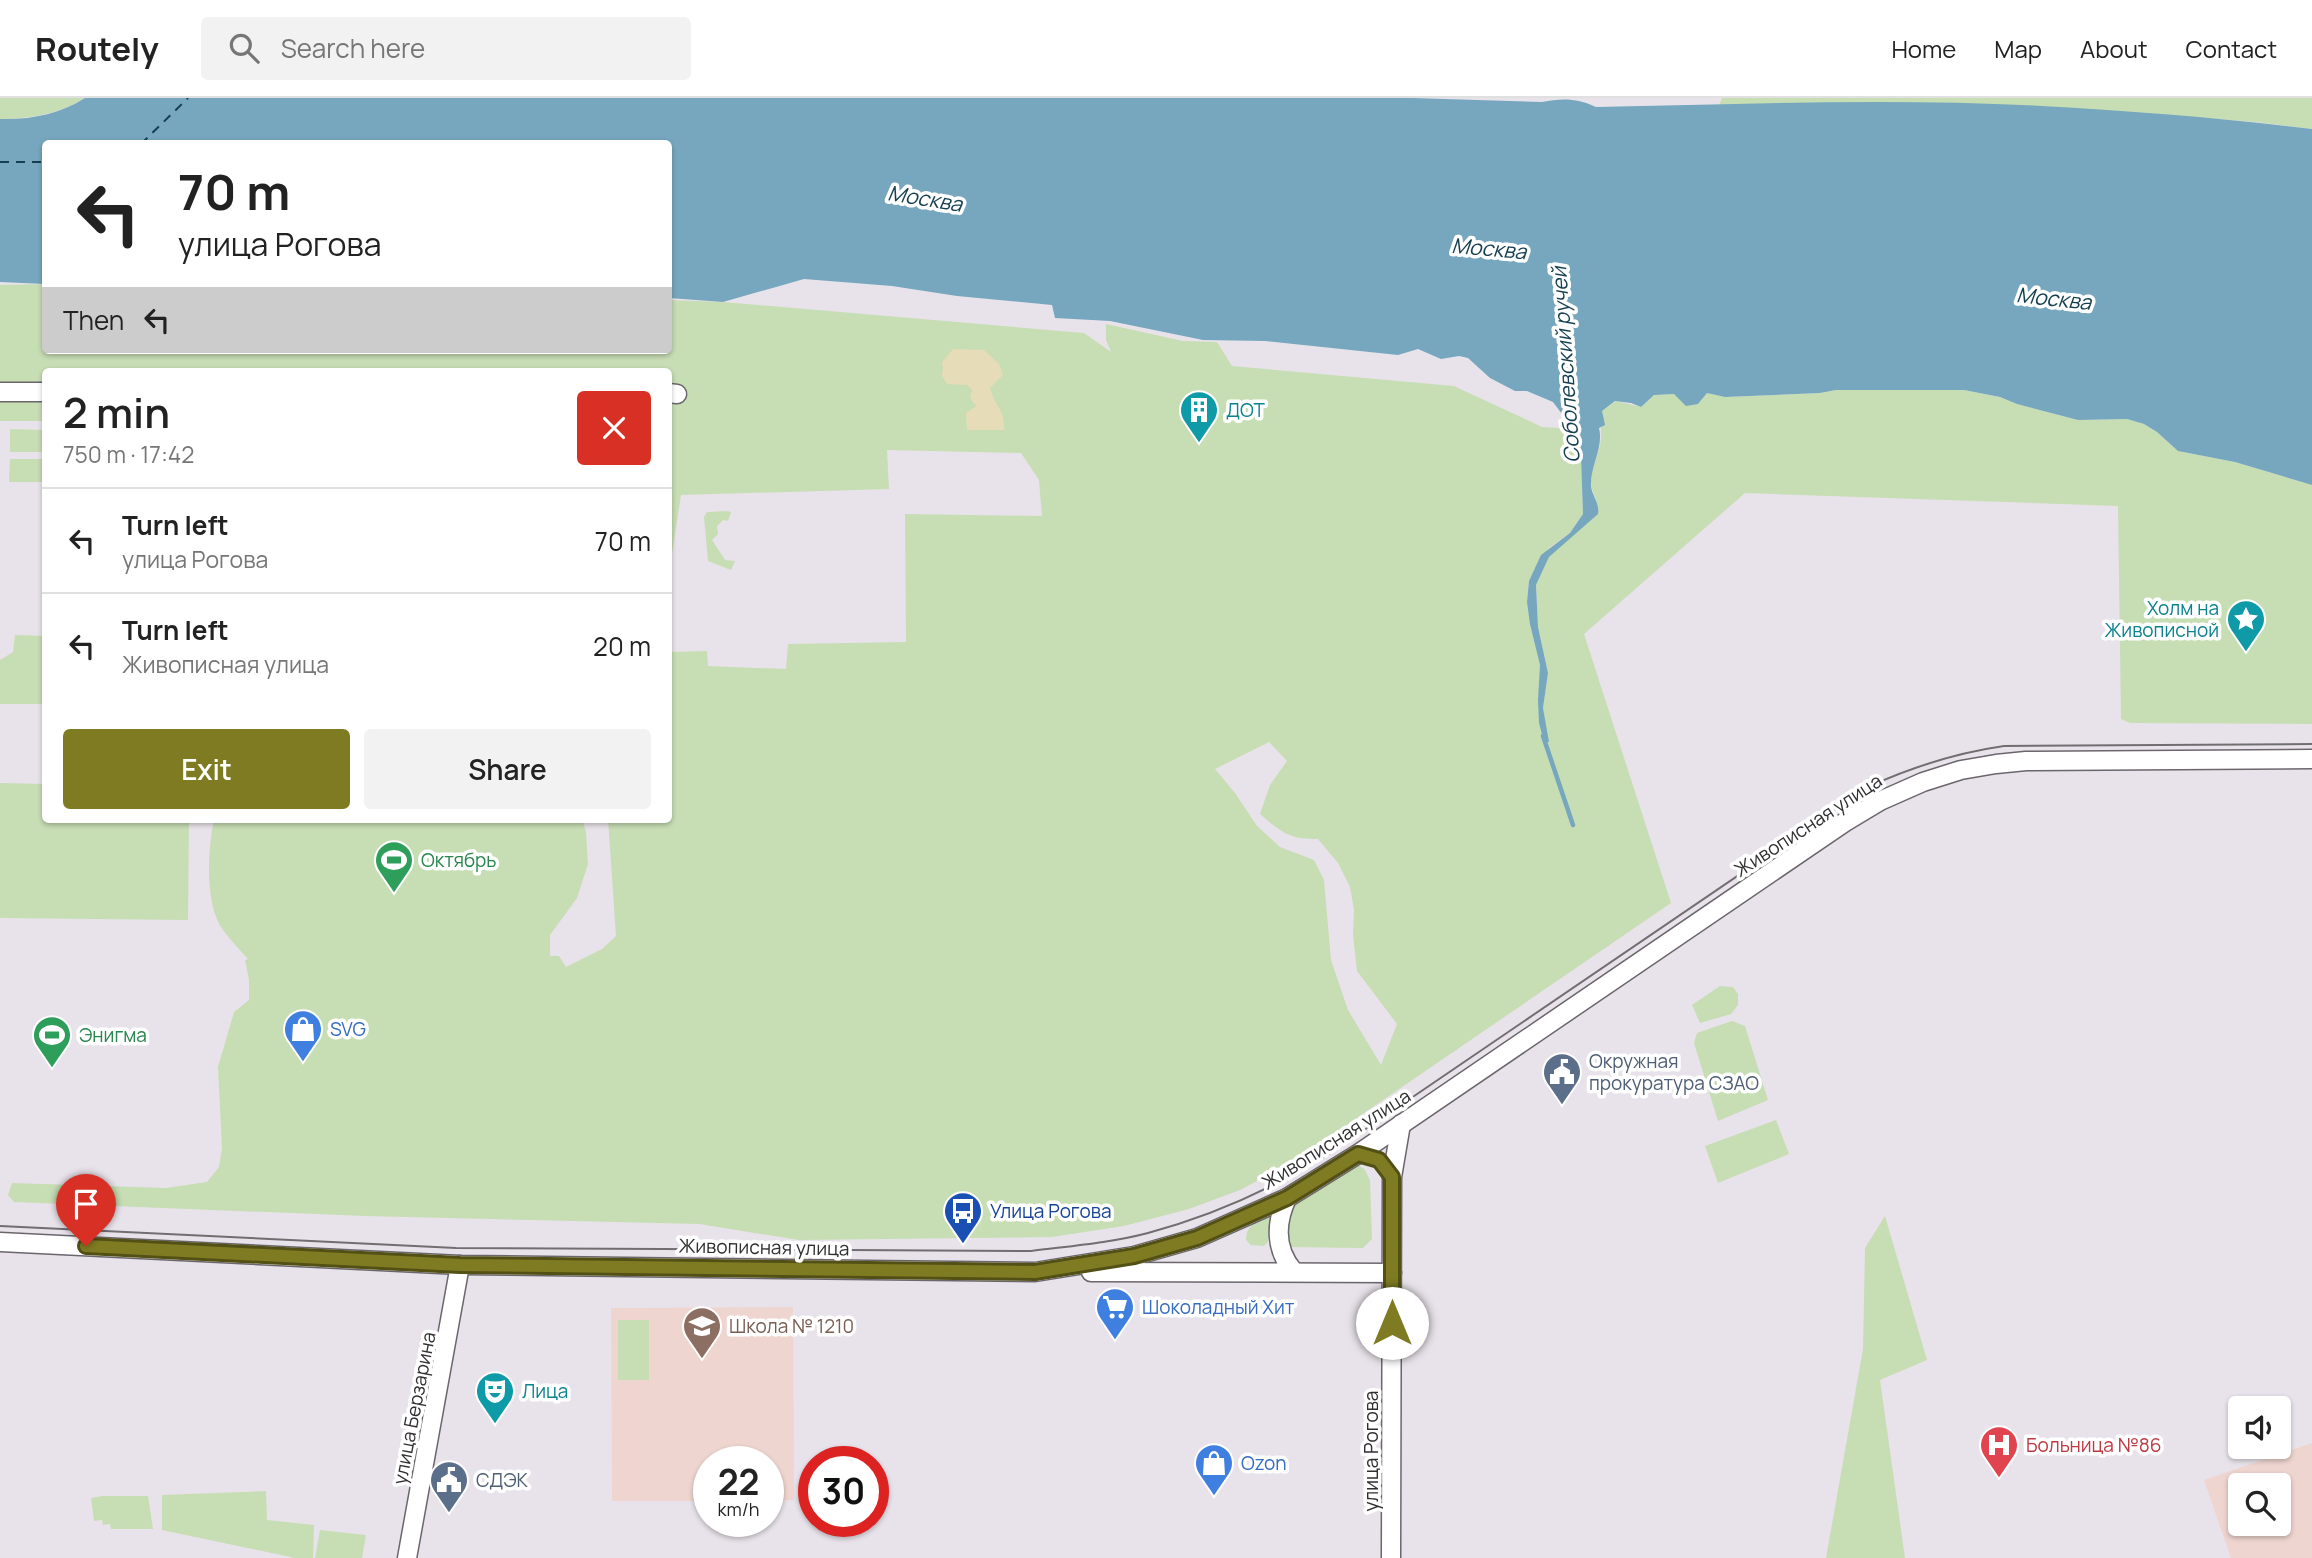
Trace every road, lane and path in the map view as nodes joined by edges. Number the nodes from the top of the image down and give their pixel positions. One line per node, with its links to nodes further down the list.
1 (0, 392): 2 (street)
2 (42, 392)
3 (2312, 759): 4 (street, Живописная улица)
4 (1401, 1125): 5 (street, Живописная улица); 6 (street, улица Рогова)
5 (1358, 1154): 6 (street); 7 (street, Живописная улица)
6 (1392, 1177): 12 (street, улица Рогова)
7 (1287, 1198): 10 (street, Живописная улица); 11 (street)
8 (0, 1242): 9 (street, Живописная улица)
9 (460, 1265): 10 (street, Живописная улица); 13 (street, улица Берзарина)
10 (1035, 1272): 11 (street)
11 (1294, 1272): 12 (street)
12 (1392, 1273): 14 (street, улица Рогова)
13 (407, 1558)
14 (1391, 1558)

